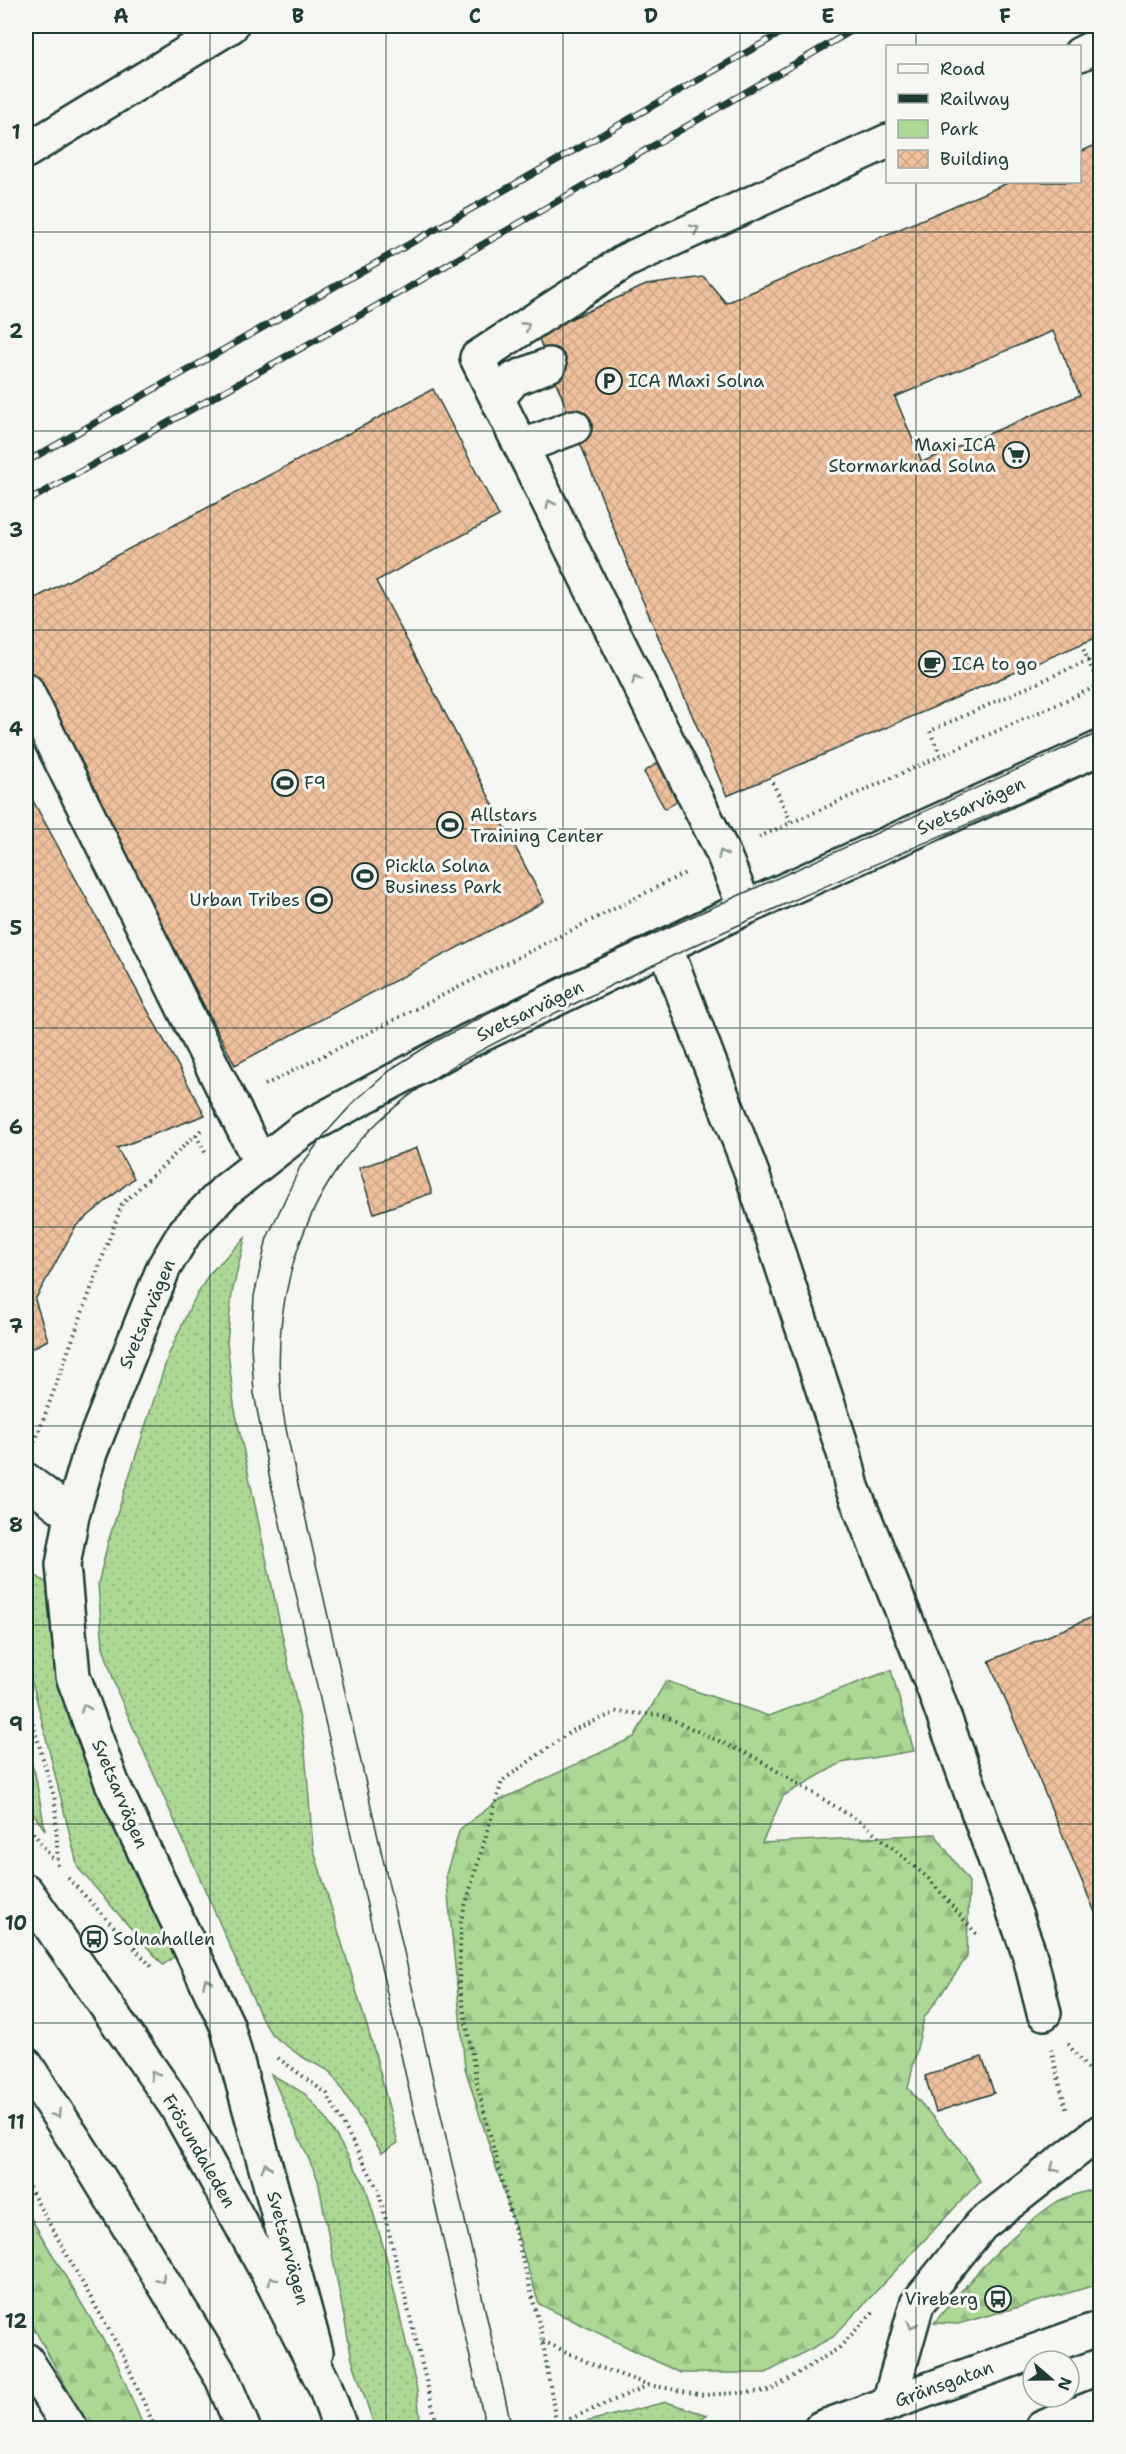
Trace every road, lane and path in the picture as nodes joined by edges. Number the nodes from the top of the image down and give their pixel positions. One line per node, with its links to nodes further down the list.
1 (231, 26): 5 (street)
2 (1101, 44): 3 (street)
3 (1081, 54)
4 (886, 142): 7 (street, one-way to 4)
5 (26, 150)
6 (549, 365): 7 (street)
7 (497, 399): 9 (street)
8 (574, 427): 9 (street)
9 (522, 447): 19 (street, one-way to 9)
10 (1081, 644): 12 (path)
11 (1101, 655): 12 (path)
12 (1088, 660): 13 (path); 16 (path)
13 (1100, 685): 16 (path)
14 (26, 690): 22 (street)
15 (1101, 748): 20 (street, Svetsarvägen)
16 (940, 755): 18 (path)
17 (770, 777): 18 (path)
18 (791, 822): 19 (path)
19 (723, 853): 20 (street); 22 (path)
20 (745, 908): 21 (street, Svetsarvägen)
21 (665, 946): 23 (street, Svetsarvägen); 30 (street)
22 (230, 1103): 23 (street); 24 (path)
23 (260, 1162): 25 (street, Svetsarvägen)
24 (29, 1465): 25 (street)
25 (72, 1515): 42 (street, Svetsarvägen, one-way to 25)
26 (26, 1700): 27 (path)
27 (26, 1823)
28 (26, 1891): 42 (street, Frösundaleden, one-way to 28)
29 (982, 1941): 39 (path)
30 (1044, 2013): 33 (path); 34 (path)
31 (273, 2055): 49 (path)
32 (26, 2065): 47 (street, one-way to 47)
33 (1101, 2085)
34 (1068, 2115)
35 (1101, 2132): 43 (street, one-way to 43)
36 (26, 2182): 46 (path)
37 (878, 2306): 41 (path)
38 (1101, 2328): 43 (street, Gränsgatan)
39 (542, 2341): 41 (path); 50 (path)
40 (26, 2360): 45 (street)
41 (649, 2385): 51 (path)
42 (326, 2386): 48 (street, Frösundaleden)
43 (889, 2403): 52 (street, Gränsgatan)
44 (1101, 2405): 53 (street)
45 (70, 2428)
46 (156, 2428)
47 (243, 2428)
48 (340, 2428)
49 (438, 2428)
50 (557, 2428)
51 (562, 2428)
52 (821, 2428)
53 (1042, 2428)

